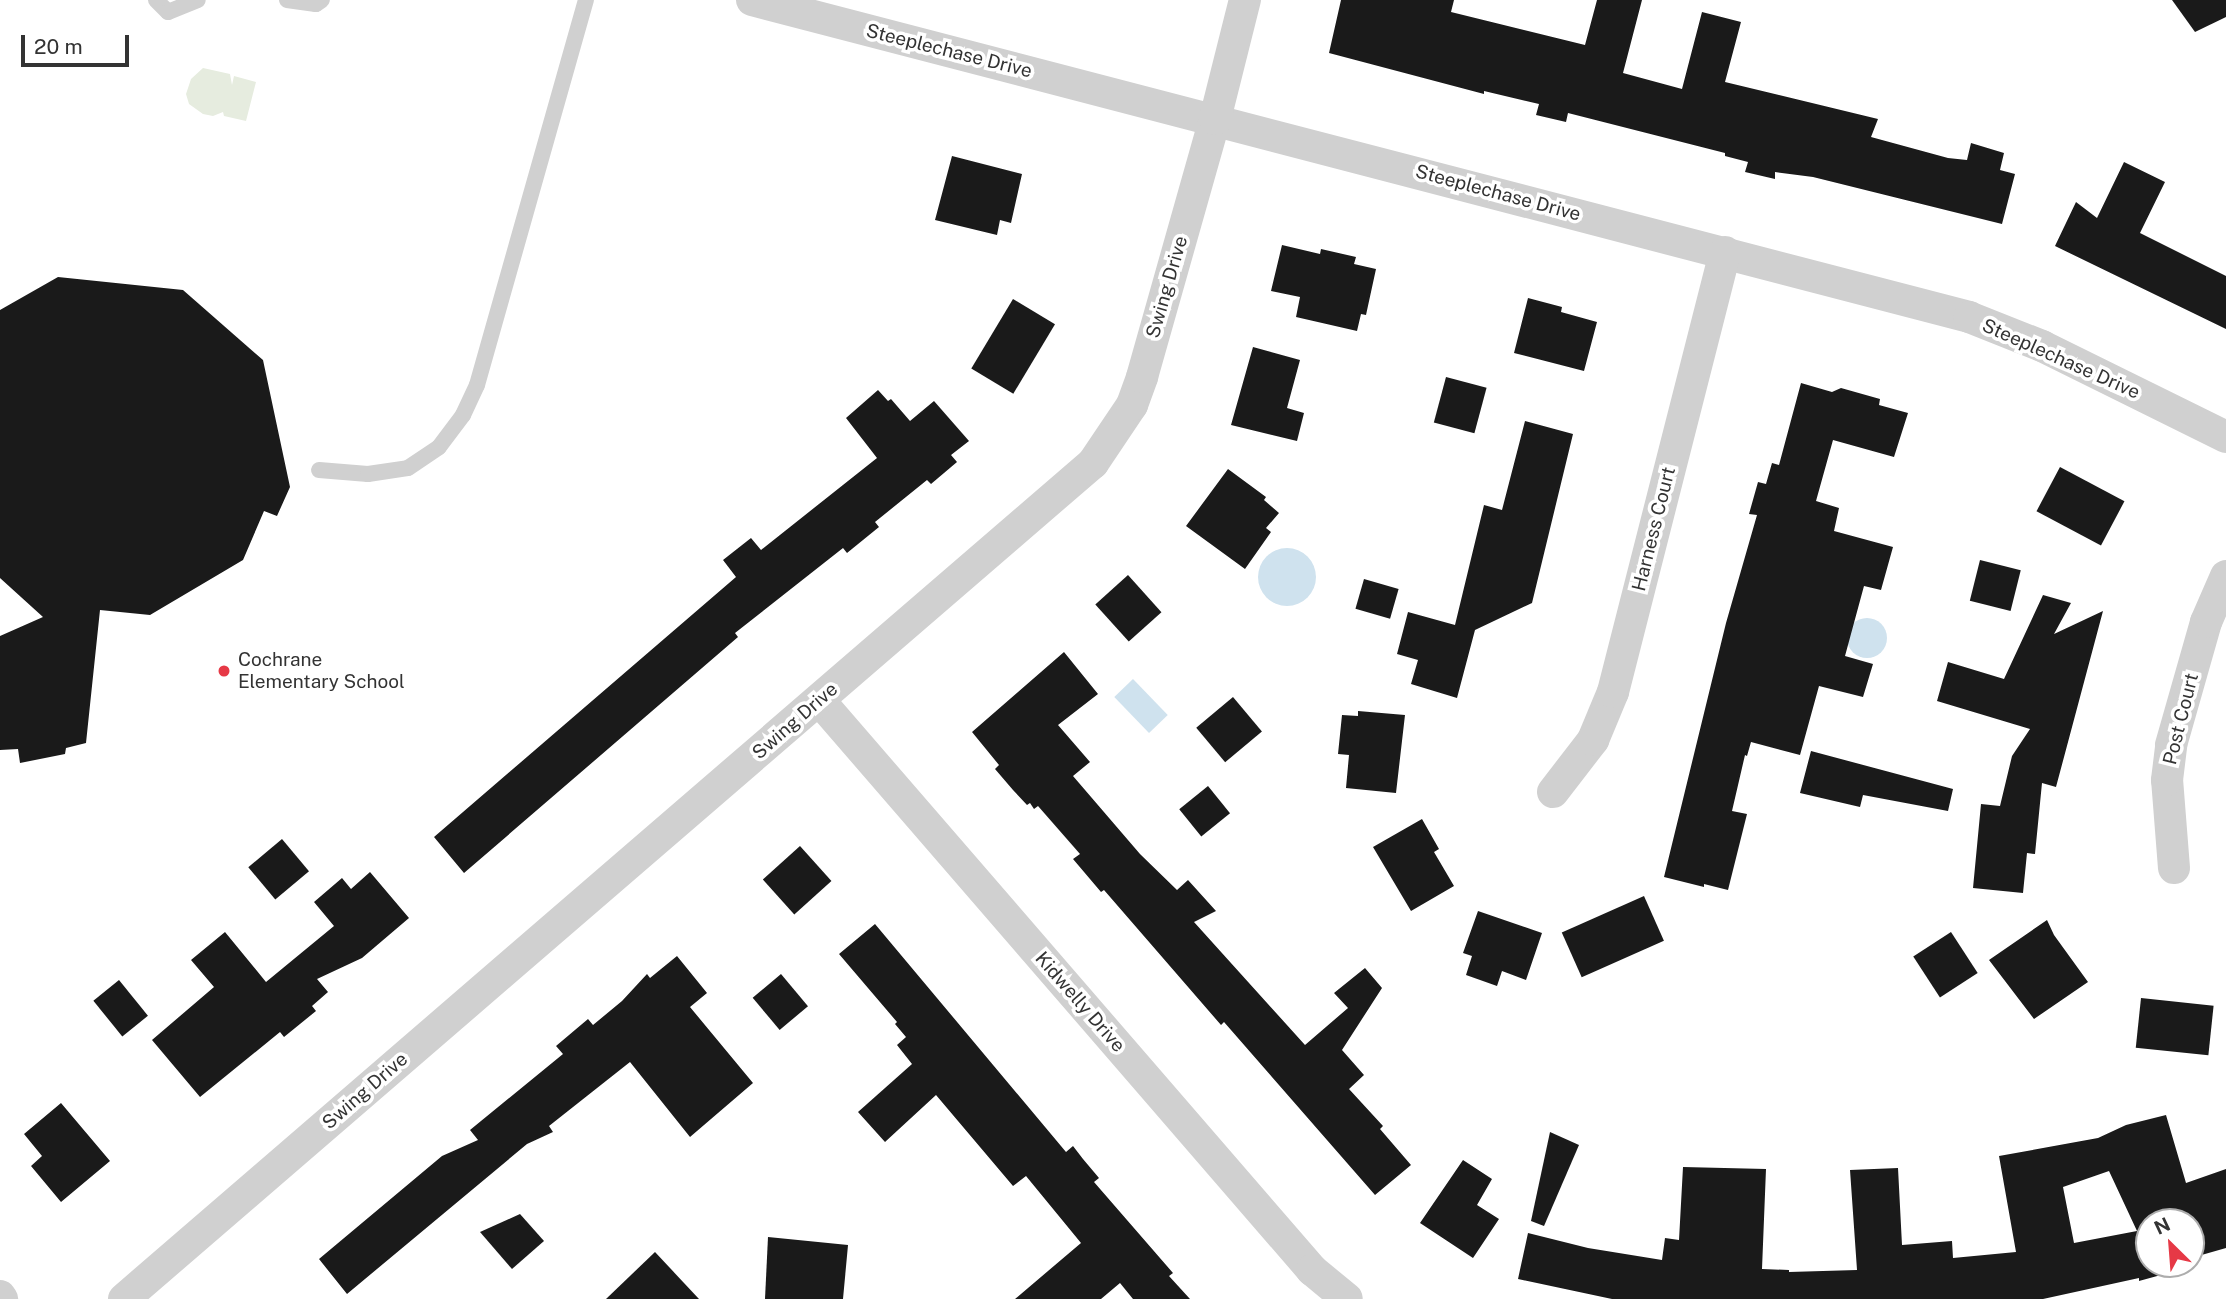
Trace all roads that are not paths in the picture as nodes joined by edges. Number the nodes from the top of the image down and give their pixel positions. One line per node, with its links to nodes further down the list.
1 (198, 0): 7 (lane)
2 (287, 0): 3 (lane)
3 (322, 0)
4 (586, 0): 11 (lane)
5 (752, 0): 8 (street, Steeplechase Drive)
6 (1245, 0): 8 (street, Swing Drive)
7 (162, 6)
8 (1216, 119): 9 (street, Steeplechase Drive); 13 (street, Swing Drive)
9 (1725, 252): 10 (street, Steeplechase Drive); 14 (street, Harness Court)
10 (2226, 437)
11 (319, 470)
12 (2226, 576): 15 (street, Post Court)
13 (819, 701): 16 (street, Swing Drive); 17 (street, Kidwelly Drive)
14 (1553, 792)
15 (2175, 868)
16 (124, 1299)
17 (1347, 1299)

